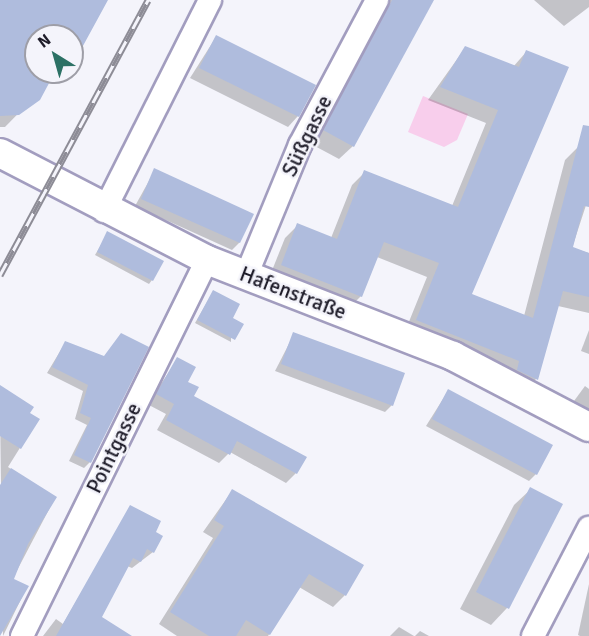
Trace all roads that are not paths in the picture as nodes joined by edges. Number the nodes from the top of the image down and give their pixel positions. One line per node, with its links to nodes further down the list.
1 (210, 0): 4 (street)
2 (377, 0): 6 (street, Süßgasse)
3 (0, 153): 4 (street, Hafenstraße)
4 (104, 212): 5 (street, Hafenstraße)
5 (207, 260): 6 (street, Hafenstraße); 9 (street, Pointgasse)
6 (246, 276): 7 (street, Hafenstraße)
7 (589, 427)
8 (589, 528): 10 (street)
9 (22, 636)
10 (533, 636)

